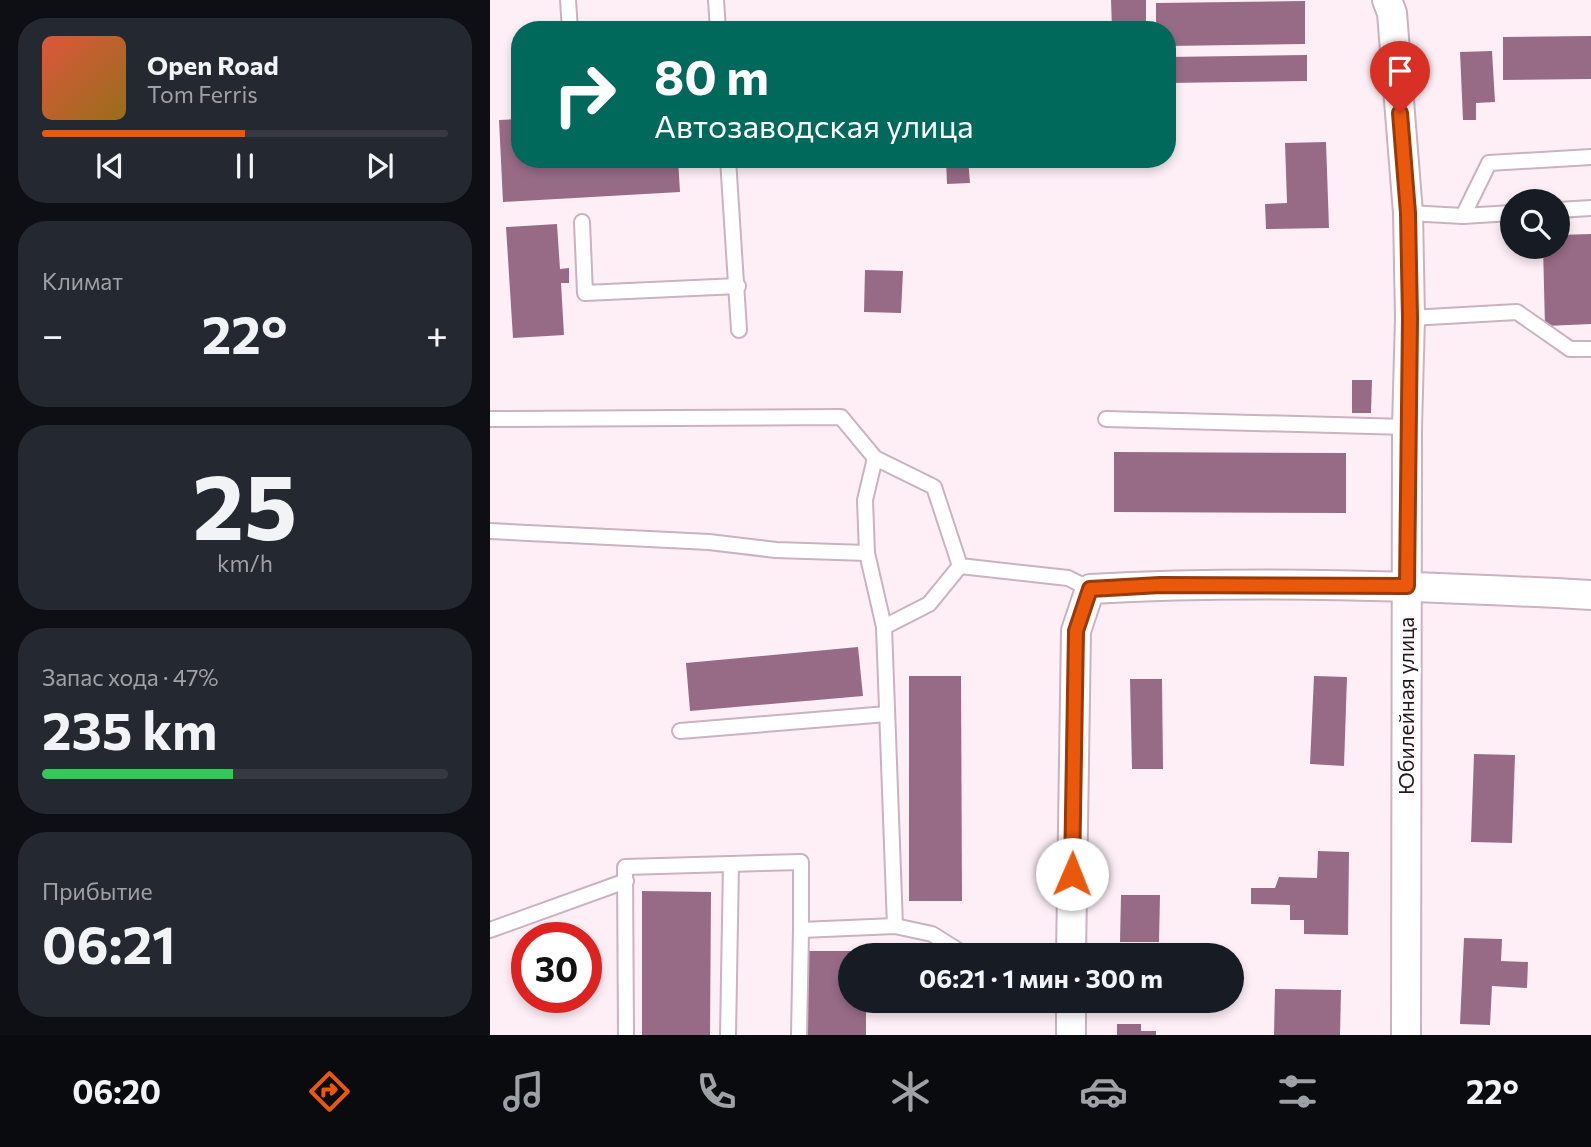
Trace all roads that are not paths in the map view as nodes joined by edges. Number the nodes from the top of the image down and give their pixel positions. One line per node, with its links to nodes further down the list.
1 (568, 0): 4 (lane)
2 (716, 0): 5 (lane)
3 (1387, 0): 10 (street, Юбилейная улица)
4 (569, 21)
5 (717, 21)
6 (1591, 158): 12 (lane)
7 (729, 168): 14 (lane)
8 (1591, 208): 9 (lane)
9 (1570, 209)
10 (1408, 213): 12 (lane); 15 (street, Юбилейная улица)
11 (1500, 214): 12 (lane)
12 (1463, 216)
13 (582, 222): 14 (lane)
14 (738, 286): 16 (lane)
15 (1410, 318): 17 (lane); 20 (street, Юбилейная улица)
16 (740, 330)
17 (1591, 349)
18 (490, 419): 21 (lane)
19 (1106, 419): 20 (lane)
20 (1407, 427): 25 (street, Юбилейная улица)
21 (876, 458): 23 (lane); 24 (lane)
22 (490, 531): 23 (lane)
23 (867, 553): 28 (lane)
24 (960, 566): 26 (lane); 28 (lane)
25 (1407, 586): 26 (street); 27 (street); 43 (street, Юбилейная улица)
26 (1090, 589): 37 (street)
27 (1591, 595)
28 (884, 627): 29 (lane)
29 (887, 714): 30 (lane); 33 (lane)
30 (680, 731)
31 (731, 864): 32 (lane); 35 (lane); 40 (lane)
32 (626, 880): 34 (lane); 39 (lane)
33 (895, 926): 35 (lane); 36 (lane)
34 (490, 930)
35 (801, 930): 41 (lane)
36 (946, 943)
37 (1071, 943)
38 (1071, 1013): 42 (street)
39 (626, 1035)
40 (728, 1035)
41 (799, 1035)
42 (1071, 1035)
43 (1406, 1035)

